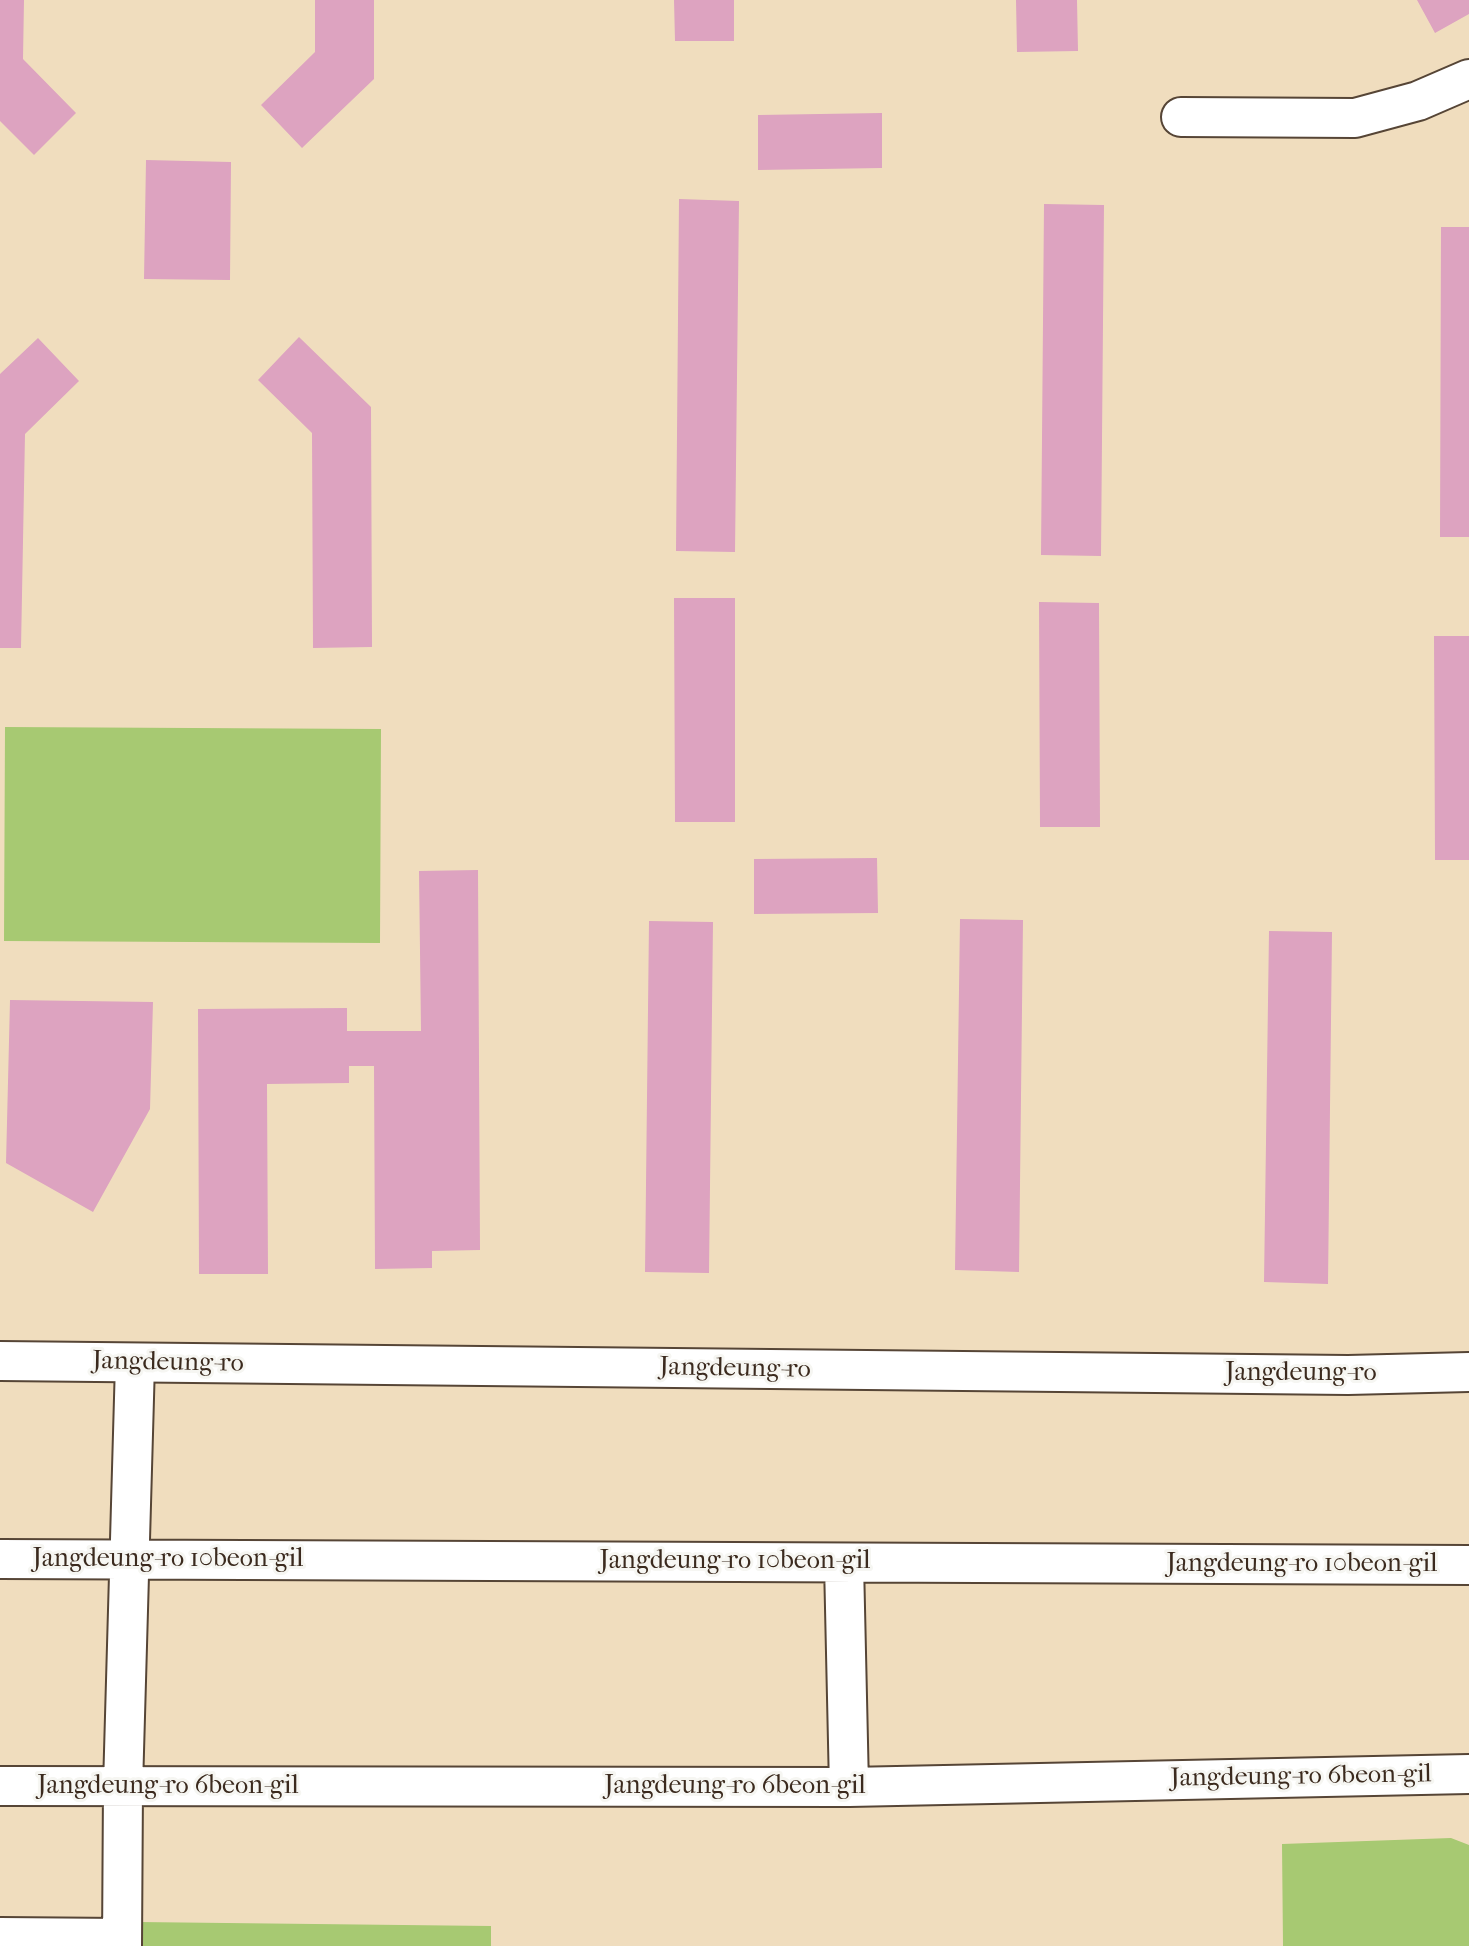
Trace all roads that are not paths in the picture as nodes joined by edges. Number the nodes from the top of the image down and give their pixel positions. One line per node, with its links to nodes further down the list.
1 (1469, 79): 2 (street)
2 (1181, 117)
3 (0, 1362): 4 (street, Jangdeung-ro)
4 (135, 1363): 5 (street, Jangdeung-ro); 7 (street)
5 (1469, 1372)
6 (0, 1559): 7 (street, Jangdeung-ro 10beon-gil)
7 (129, 1560): 8 (street, Jangdeung-ro 10beon-gil); 12 (street)
8 (844, 1563): 9 (street, Jangdeung-ro 10beon-gil); 13 (street)
9 (1469, 1565)
10 (1469, 1774): 13 (street, Jangdeung-ro 6beon-gil)
11 (0, 1786): 12 (street, Jangdeung-ro 6beon-gil)
12 (123, 1787): 13 (street, Jangdeung-ro 6beon-gil); 15 (street)
13 (849, 1787)
14 (0, 1937): 15 (street)
15 (122, 1942)

